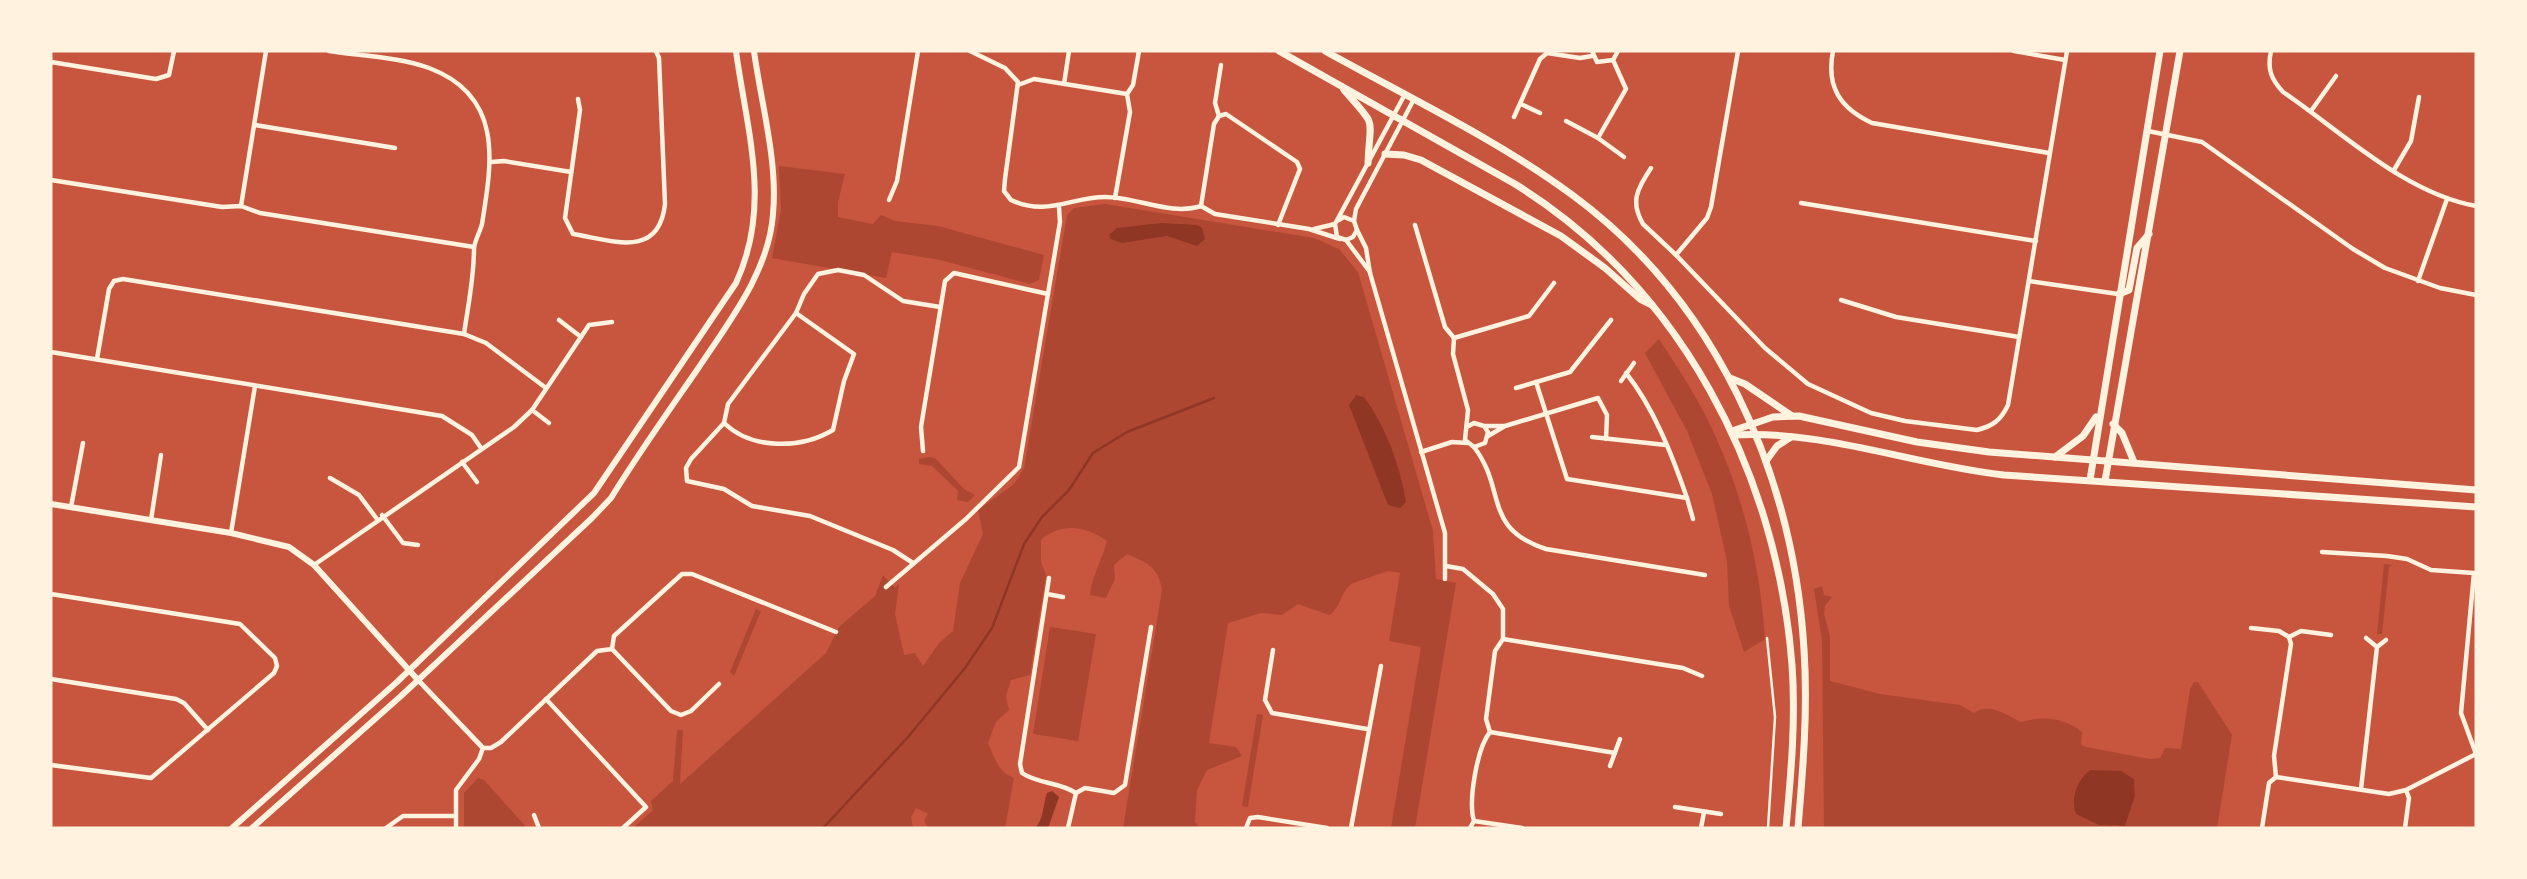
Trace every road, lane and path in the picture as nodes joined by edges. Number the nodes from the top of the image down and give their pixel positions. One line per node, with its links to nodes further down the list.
1 (174, 51): 25 (street)
2 (266, 51): 44 (street)
3 (329, 51): 21 (street)
4 (656, 51): 56 (street)
5 (736, 51): 180 (main road)
6 (754, 51): 183 (main road)
7 (918, 51): 60 (street)
8 (970, 51): 29 (street)
9 (1069, 51): 28 (street)
10 (1139, 51): 31 (street)
11 (1279, 51): 30 (main road)
12 (1325, 51): 32 (main road)
13 (1618, 51): 23 (street)
14 (1738, 51): 76 (street)
15 (1833, 51): 49 (street)
16 (2014, 51): 24 (street)
17 (2067, 51): 24 (street)
18 (2160, 51): 45 (main road)
19 (2180, 51): 46 (main road)
20 (2270, 51): 37 (street)
21 (362, 53): 52 (street)
22 (1592, 53): 23 (street); 36 (street)
23 (1614, 60): 47 (street)
24 (2065, 60): 49 (street)
25 (51, 62)
26 (1222, 65): 39 (street)
27 (2336, 76): 37 (street)
28 (1064, 84): 29 (street); 31 (street)
29 (1018, 85): 65 (street)
30 (1339, 85): 40 (main road); 53 (main road)
31 (1127, 94): 58 (street)
32 (1405, 96): 35 (main road); 40 (street)
33 (2420, 97): 55 (street)
34 (578, 99): 56 (street)
35 (1413, 101): 42 (street); 99 (main road)
36 (1521, 103): 38 (street); 41 (street)
37 (2311, 111): 55 (street)
38 (1540, 113)
39 (1219, 116): 63 (street); 68 (street)
40 (1394, 116): 42 (main road); 53 (street)
41 (1514, 117)
42 (1403, 120): 50 (street); 86 (main road)
43 (1566, 121): 47 (street)
44 (254, 125): 48 (street); 62 (street)
45 (2147, 130): 46 (street); 81 (main road)
46 (2166, 133): 72 (main road); 79 (street)
47 (1598, 138): 51 (street)
48 (395, 148)
49 (2050, 153): 74 (street)
50 (1385, 155): 66 (street); 86 (main road)
51 (1624, 157)
52 (491, 162): 56 (street); 75 (street)
53 (1367, 163): 67 (street)
54 (1651, 168): 76 (street)
55 (2394, 170): 59 (street)
56 (571, 172)
57 (51, 180): 62 (street)
58 (1115, 198): 63 (street); 65 (street)
59 (2447, 199): 64 (street); 79 (street)
60 (889, 200)
61 (1801, 203): 74 (street)
62 (241, 206): 75 (street)
63 (1201, 206): 68 (street)
64 (2476, 206)
65 (1059, 207): 82 (street)
66 (1354, 221): 67 (street); 71 (street)
67 (1336, 222): 70 (street); 73 (street)
68 (1278, 225): 70 (street)
69 (1415, 225): 94 (street)
70 (1309, 229): 73 (street)
71 (1357, 230): 73 (street); 77 (street)
72 (2149, 233): 81 (main road); 113 (main road)
73 (1343, 240): 77 (street)
74 (2036, 241): 78 (street)
75 (474, 247): 91 (street)
76 (1676, 255): 93 (street)
77 (1370, 272): 132 (street)
78 (2029, 281): 81 (street); 93 (street)
79 (2418, 281): 83 (street)
80 (1554, 283): 94 (street)
81 (2119, 293): 108 (main road)
82 (1048, 294): 85 (street); 157 (street)
83 (2476, 295)
84 (1841, 300): 93 (street)
85 (940, 307): 87 (street); 131 (street)
86 (1656, 307): 118 (main road)
87 (796, 313): 110 (street); 110 (street)
88 (559, 320): 92 (street)
89 (1611, 320): 101 (street)
90 (612, 322): 92 (street)
91 (464, 334): 96 (street); 103 (street)
92 (581, 337): 103 (street)
93 (2019, 337)
94 (1454, 338): 105 (street)
95 (51, 352): 96 (street)
96 (97, 359): 102 (street)
97 (1634, 363): 98 (street)
98 (1626, 373): 100 (street); 128 (street)
99 (1730, 379): 109 (main road); 112 (main road)
100 (1620, 381)
101 (1535, 382): 104 (street); 107 (street)
102 (255, 386): 130 (street); 154 (street)
103 (546, 388): 106 (street)
104 (1516, 388)
105 (1468, 410): 114 (street); 116 (street)
106 (532, 411): 111 (street); 130 (street)
107 (1546, 414): 115 (street); 123 (street); 146 (street)
108 (2098, 415): 134 (main road); 136 (main road)
109 (1791, 416): 112 (main road); 134 (main road)
110 (724, 423): 157 (street)
111 (549, 424)
112 (1752, 424): 118 (main road); 119 (main road)
113 (2113, 424): 137 (main road); 140 (main road)
114 (1481, 425): 115 (street); 116 (street); 120 (street)
115 (1505, 426): 120 (street)
116 (1467, 427): 117 (street)
117 (1464, 433): 124 (street); 126 (street)
118 (1733, 433): 119 (main road); 219 (main road)
119 (1756, 434): 122 (main road); 138 (main road)
120 (1488, 436): 127 (street)
121 (1592, 437): 123 (street)
122 (1791, 437): 138 (main road); 142 (main road)
123 (1606, 439): 128 (street)
124 (1451, 442): 126 (street); 132 (street)
125 (83, 443): 149 (street)
126 (1467, 443): 129 (street)
127 (1485, 443): 129 (street); 135 (street)
128 (1665, 445): 146 (street)
129 (1474, 447): 135 (street)
130 (481, 448): 139 (street)
131 (923, 451)
132 (1421, 452): 159 (street)
133 (161, 455): 153 (street)
134 (2055, 457): 136 (main road)
135 (1484, 460): 160 (street)
136 (2092, 460): 137 (main road); 142 (main road)
137 (2107, 460): 140 (main road); 143 (main road)
138 (1766, 461): 220 (main road)
139 (462, 462): 144 (street); 150 (street)
140 (2134, 462): 145 (main road)
141 (330, 478): 151 (street)
142 (2090, 480): 143 (main road)
143 (2105, 481): 148 (main road)
144 (477, 482)
145 (2476, 490)
146 (1687, 498): 152 (street)
147 (51, 504): 149 (main road)
148 (2476, 507)
149 (71, 508): 153 (main road)
150 (382, 515): 151 (street); 155 (street)
151 (377, 519): 158 (street)
152 (1693, 519)
153 (151, 520): 154 (main road)
154 (231, 533): 158 (main road)
155 (418, 544)
156 (2322, 552): 192 (street)
157 (913, 563): 163 (street)
158 (314, 565): 180 (main road)
159 (1446, 566): 162 (street); 174 (street)
160 (1705, 575)
161 (1049, 578): 165 (street)
162 (1445, 579)
163 (886, 587)
164 (51, 594): 187 (street)
165 (1047, 594): 166 (street); 198 (street)
166 (1063, 597)
167 (1151, 627): 198 (street)
168 (2251, 628): 171 (street)
169 (836, 632): 177 (street)
170 (2331, 635): 171 (street)
171 (2289, 637): 195 (street)
172 (1767, 638): 218 (lane)
173 (2366, 638): 176 (street)
174 (1503, 639): 181 (street); 188 (street)
175 (2386, 640): 176 (street)
176 (2376, 647): 196 (street)
177 (612, 649): 184 (street); 185 (street)
178 (1273, 650): 186 (street)
179 (1381, 666): 186 (street)
180 (409, 670): 183 (main road); 205 (main road)
181 (1702, 677)
182 (51, 679): 187 (street)
183 (418, 680): 190 (street); 206 (main road)
184 (719, 684)
185 (546, 699): 190 (street); 210 (street)
186 (1367, 729): 214 (street)
187 (208, 730): 193 (street)
188 (1490, 733): 191 (street); 204 (street)
189 (1620, 739): 191 (street)
190 (483, 748): 203 (street)
191 (1615, 753): 194 (street)
192 (2476, 754): 197 (street)
193 (51, 765)
194 (1610, 766)
195 (2276, 776): 196 (street); 221 (street)
196 (2361, 789): 197 (street)
197 (2406, 790): 222 (street)
198 (1076, 793): 211 (street)
199 (1675, 807): 200 (street)
200 (1704, 812): 201 (street); 217 (street)
201 (1721, 814)
202 (534, 815): 209 (street)
203 (455, 816): 207 (street); 208 (street)
204 (1474, 821): 215 (street); 216 (street)
205 (232, 828)
206 (252, 828)
207 (386, 828)
208 (456, 828)
209 (539, 828)
210 (622, 828)
211 (1068, 828)
212 (1246, 828): 213 (street)
213 (1328, 828)
214 (1351, 828)
215 (1470, 828)
216 (1522, 828)
217 (1701, 828)
218 (1768, 828)
219 (1786, 828)
220 (1798, 828)
221 (2262, 828)
222 (2405, 828)

